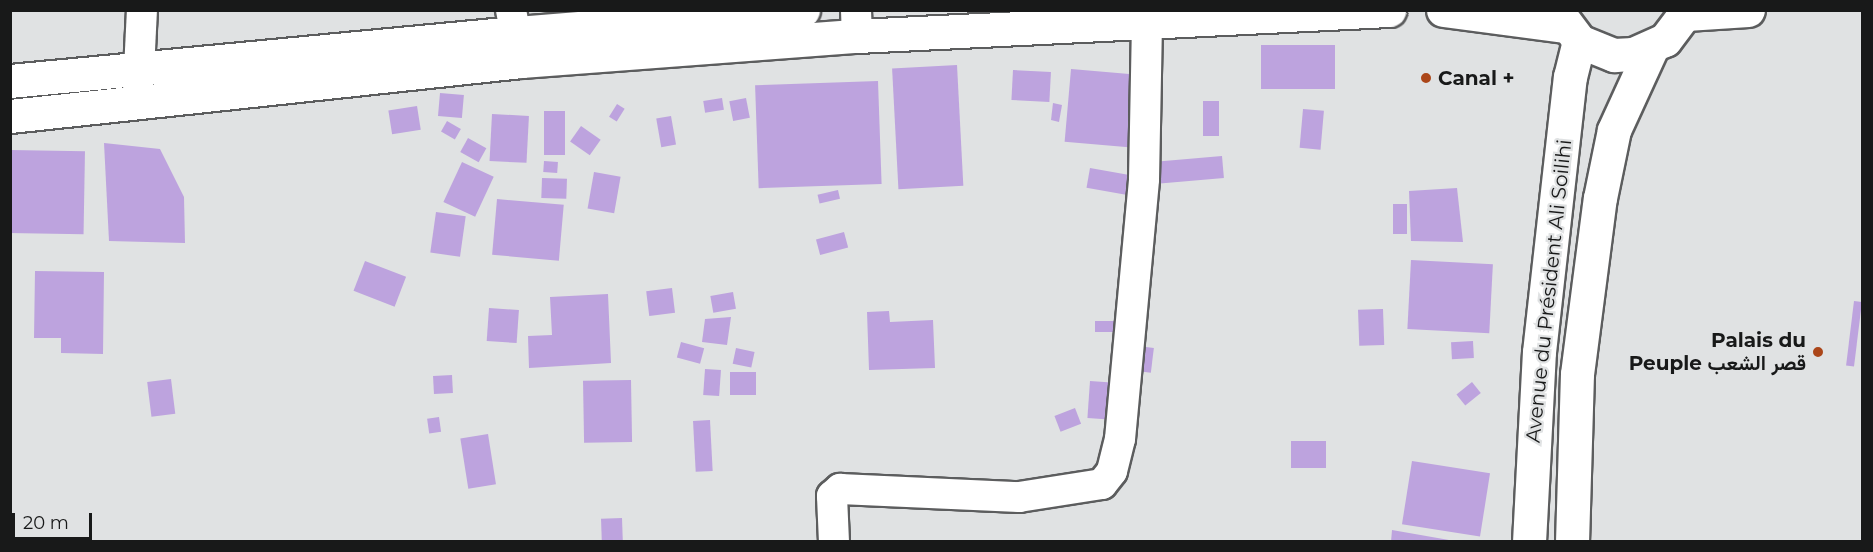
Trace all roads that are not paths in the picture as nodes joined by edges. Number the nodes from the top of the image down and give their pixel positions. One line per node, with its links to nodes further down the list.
1 (142, 10): 12 (street)
2 (802, 10): 10 (main road)
3 (1389, 10): 7 (main road)
4 (1443, 10): 9 (main road)
5 (1748, 10): 6 (main road)
6 (1687, 12): 11 (main road)
7 (1147, 22): 8 (main road); 16 (street)
8 (857, 23): 10 (main road)
9 (1566, 26): 11 (main road); 17 (main road, Avenue du Président Ali Soilihi)
10 (516, 35): 12 (main road); 14 (main road)
11 (1651, 49): 18 (main road, Avenue du Président Ali Soilihi)
12 (138, 66): 13 (main road); 14 (street)
13 (10, 81)
14 (138, 101): 15 (main road)
15 (10, 116)
16 (834, 542)
17 (1529, 542)
18 (1572, 542)

